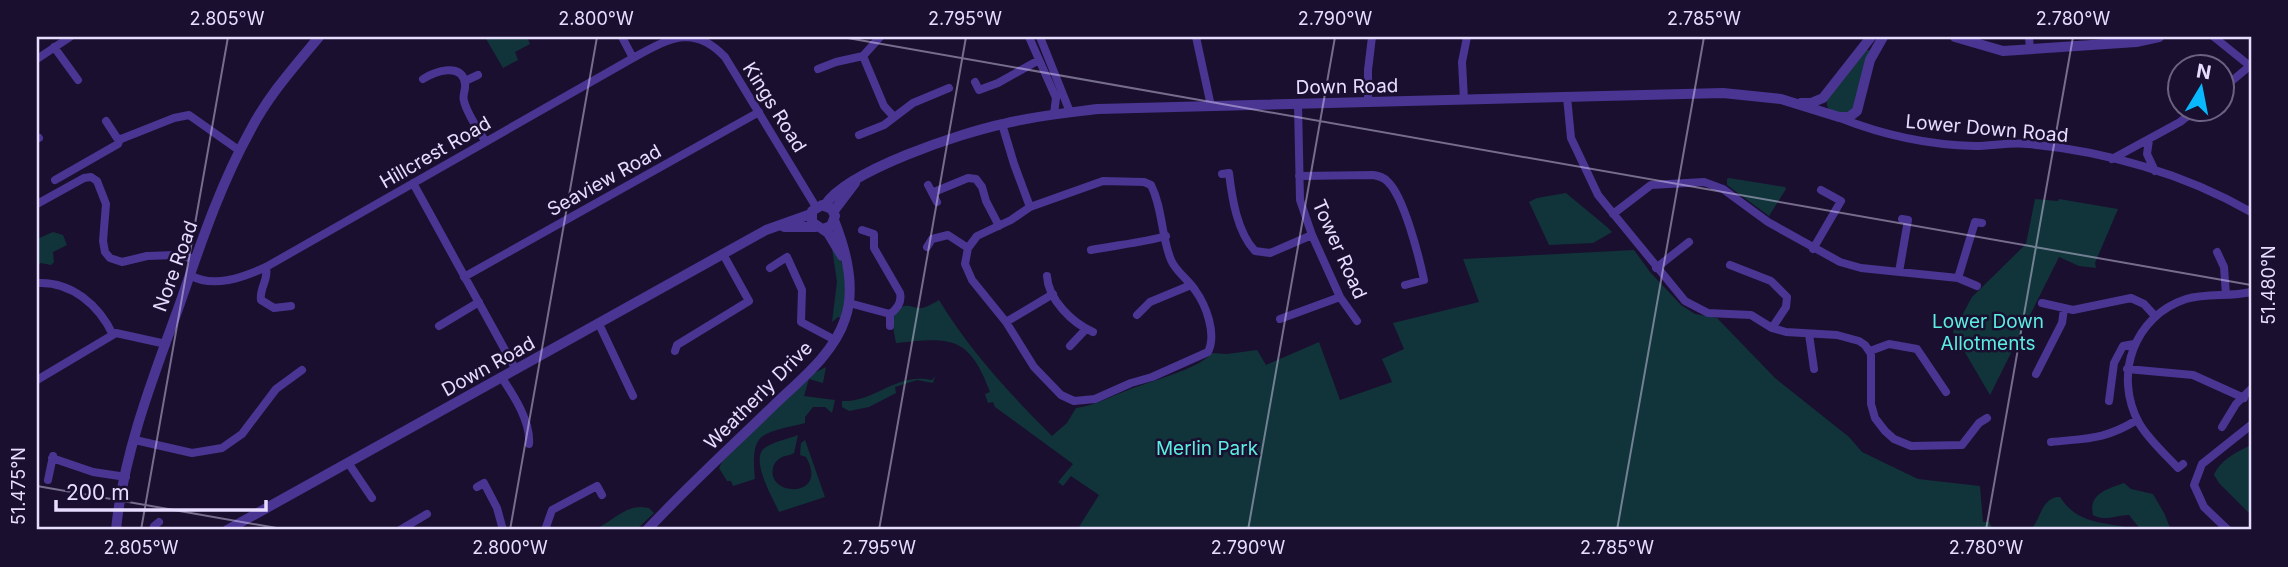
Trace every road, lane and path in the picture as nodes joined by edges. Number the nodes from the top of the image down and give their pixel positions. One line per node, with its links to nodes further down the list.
1 (70, 37): 17 (street)
2 (319, 37): 53 (street, Nore Road)
3 (622, 37): 20 (street)
4 (693, 37): 20 (street, Hillcrest Road); 40 (street, Kings Road)
5 (880, 37): 19 (street)
6 (1029, 37): 22 (street)
7 (1196, 37): 38 (street)
8 (1372, 37): 35 (street)
9 (1467, 37): 34 (street)
10 (1882, 37): 16 (street)
11 (1955, 37): 18 (street)
12 (2029, 37): 18 (street)
13 (2159, 37): 18 (street)
14 (2214, 37): 23 (street)
15 (1043, 38): 41 (street)
16 (1872, 41): 33 (street); 39 (street)
17 (54, 47): 21 (street); 28 (street)
18 (2030, 49)
19 (863, 56): 24 (street); 43 (street)
20 (633, 58): 52 (street, Hillcrest Road)
21 (37, 60)
22 (1039, 60): 30 (street); 42 (street)
23 (2251, 65): 26 (street)
24 (818, 69)
25 (478, 75): 29 (street)
26 (2236, 77)
27 (423, 79): 29 (street)
28 (78, 80)
29 (465, 81): 52 (street)
30 (975, 82)
31 (943, 87): 43 (street)
32 (1567, 97): 34 (street, Down Road); 36 (street, Down Road); 68 (street)
33 (1823, 98): 36 (street); 44 (street)
34 (1464, 100): 35 (street, Down Road)
35 (1368, 102): 37 (street, Down Road)
36 (1801, 103): 44 (street, Down Road)
37 (1298, 104): 38 (street, Down Road); 58 (street, Tower Road)
38 (1211, 106): 41 (street, Down Road)
39 (1857, 111): 44 (street); 48 (street)
40 (760, 112): 66 (street, Kings Road); 92 (street, Seaview Road)
41 (1070, 112): 42 (street, Down Road)
42 (1054, 114): 47 (street, Down Road)
43 (894, 117): 49 (street)
44 (1837, 117): 48 (street, Lower Down Road)
45 (106, 121): 50 (street)
46 (2177, 122): 51 (street)
47 (1002, 124): 65 (street); 66 (street, Down Road)
48 (1870, 130): 54 (street, Lower Down Road)
49 (859, 135)
50 (120, 139): 53 (street); 59 (street)
51 (2149, 140): 54 (street); 56 (street)
52 (485, 141): 61 (street, Hillcrest Road)
53 (240, 151): 84 (street, Nore Road)
54 (2112, 159): 56 (street, Lower Down Road)
55 (1144, 170): 60 (street)
56 (2155, 171): 67 (street, Lower Down Road)
57 (1230, 173): 75 (street)
58 (1299, 176): 75 (street, Tower Road); 97 (street)
59 (55, 180)
60 (1144, 182): 65 (street); 76 (street)
61 (413, 183): 87 (street, Hillcrest Road); 92 (street)
62 (1821, 190): 80 (street)
63 (937, 202): 71 (street)
64 (37, 204): 84 (street)
65 (1030, 207): 71 (street)
66 (824, 211): 72 (street); 72 (street, Down Road); 73 (street, Down Road); 85 (street, Weatherly Drive)
67 (2251, 212)
68 (1613, 214): 80 (street); 89 (street)
69 (1908, 220): 90 (street)
70 (1975, 222): 94 (street)
71 (999, 226): 79 (street)
72 (819, 228): 73 (street, Down Road); 85 (street, Weatherly Drive)
73 (766, 230): 82 (street, Down Road)
74 (862, 230): 108 (street)
75 (1312, 235): 102 (street, Tower Road)
76 (1166, 236): 81 (street); 96 (street)
77 (1689, 242): 89 (street)
78 (927, 247): 79 (street)
79 (968, 248): 112 (street)
80 (1813, 249): 90 (street)
81 (1096, 252)
82 (723, 254): 113 (street, Down Road); 124 (street)
83 (2220, 256): 101 (street)
84 (196, 258): 91 (street, Nore Road)
85 (846, 262): 103 (street, Weatherly Drive)
86 (1734, 263): 117 (street)
87 (266, 267): 91 (street, Hillcrest Road); 106 (street)
88 (771, 268): 120 (street)
89 (1656, 268): 117 (street)
90 (1899, 272): 94 (street)
91 (190, 275): 121 (street, Nore Road)
92 (464, 276): 105 (street)
93 (1047, 276): 100 (street)
94 (1958, 278): 98 (street)
95 (37, 283): 119 (street)
96 (1191, 285): 109 (street); 112 (street)
97 (1405, 285)
98 (1977, 286)
99 (2251, 292): 101 (street)
100 (1052, 294): 112 (street); 123 (street)
101 (2226, 295): 110 (street)
102 (1340, 297): 111 (street, Tower Road); 114 (street)
103 (849, 303): 108 (street); 120 (street, Weatherly Drive)
104 (2042, 303): 107 (street)
105 (480, 304): 115 (street); 129 (street)
106 (291, 306)
107 (2064, 309): 110 (street); 130 (street)
108 (890, 314): 116 (street)
109 (1137, 315)
110 (2155, 316): 122 (street)
111 (1357, 321)
112 (1006, 322)
113 (599, 324): 129 (street, Down Road); 136 (street)
114 (1292, 325)
115 (443, 326)
116 (890, 326)
117 (1772, 328): 118 (street)
118 (1810, 334): 125 (street); 126 (street)
119 (113, 335): 121 (street); 132 (street)
120 (835, 341): 158 (street, Weatherly Drive)
121 (166, 344): 144 (street, Nore Road)
122 (2134, 344): 127 (street); 135 (street)
123 (1070, 346)
124 (675, 351)
125 (1870, 351): 134 (street); 138 (street)
126 (1811, 366)
127 (2127, 369): 137 (street); 139 (street)
128 (302, 370): 144 (street)
129 (516, 370): 131 (street, Down Road)
130 (2039, 371)
131 (502, 378): 142 (street); 145 (street, Down Road)
132 (37, 380)
133 (2251, 389): 137 (street)
134 (1942, 390)
135 (2099, 391)
136 (633, 396)
137 (2244, 398): 141 (street)
138 (1983, 419)
139 (2137, 420): 143 (street); 146 (street)
140 (2251, 425): 159 (street)
141 (2222, 427)
142 (531, 439)
143 (2056, 439)
144 (135, 440): 147 (street, Nore Road)
145 (349, 464): 151 (street); 154 (street, Down Road)
146 (2183, 464)
147 (125, 477): 148 (street); 153 (street, Nore Road)
148 (48, 480)
149 (484, 483): 156 (street)
150 (602, 495): 157 (street)
151 (372, 498)
152 (427, 514): 155 (street)
153 (116, 530)
154 (227, 530)
155 (399, 530)
156 (503, 530)
157 (545, 530)
158 (648, 530)
159 (2228, 530)

